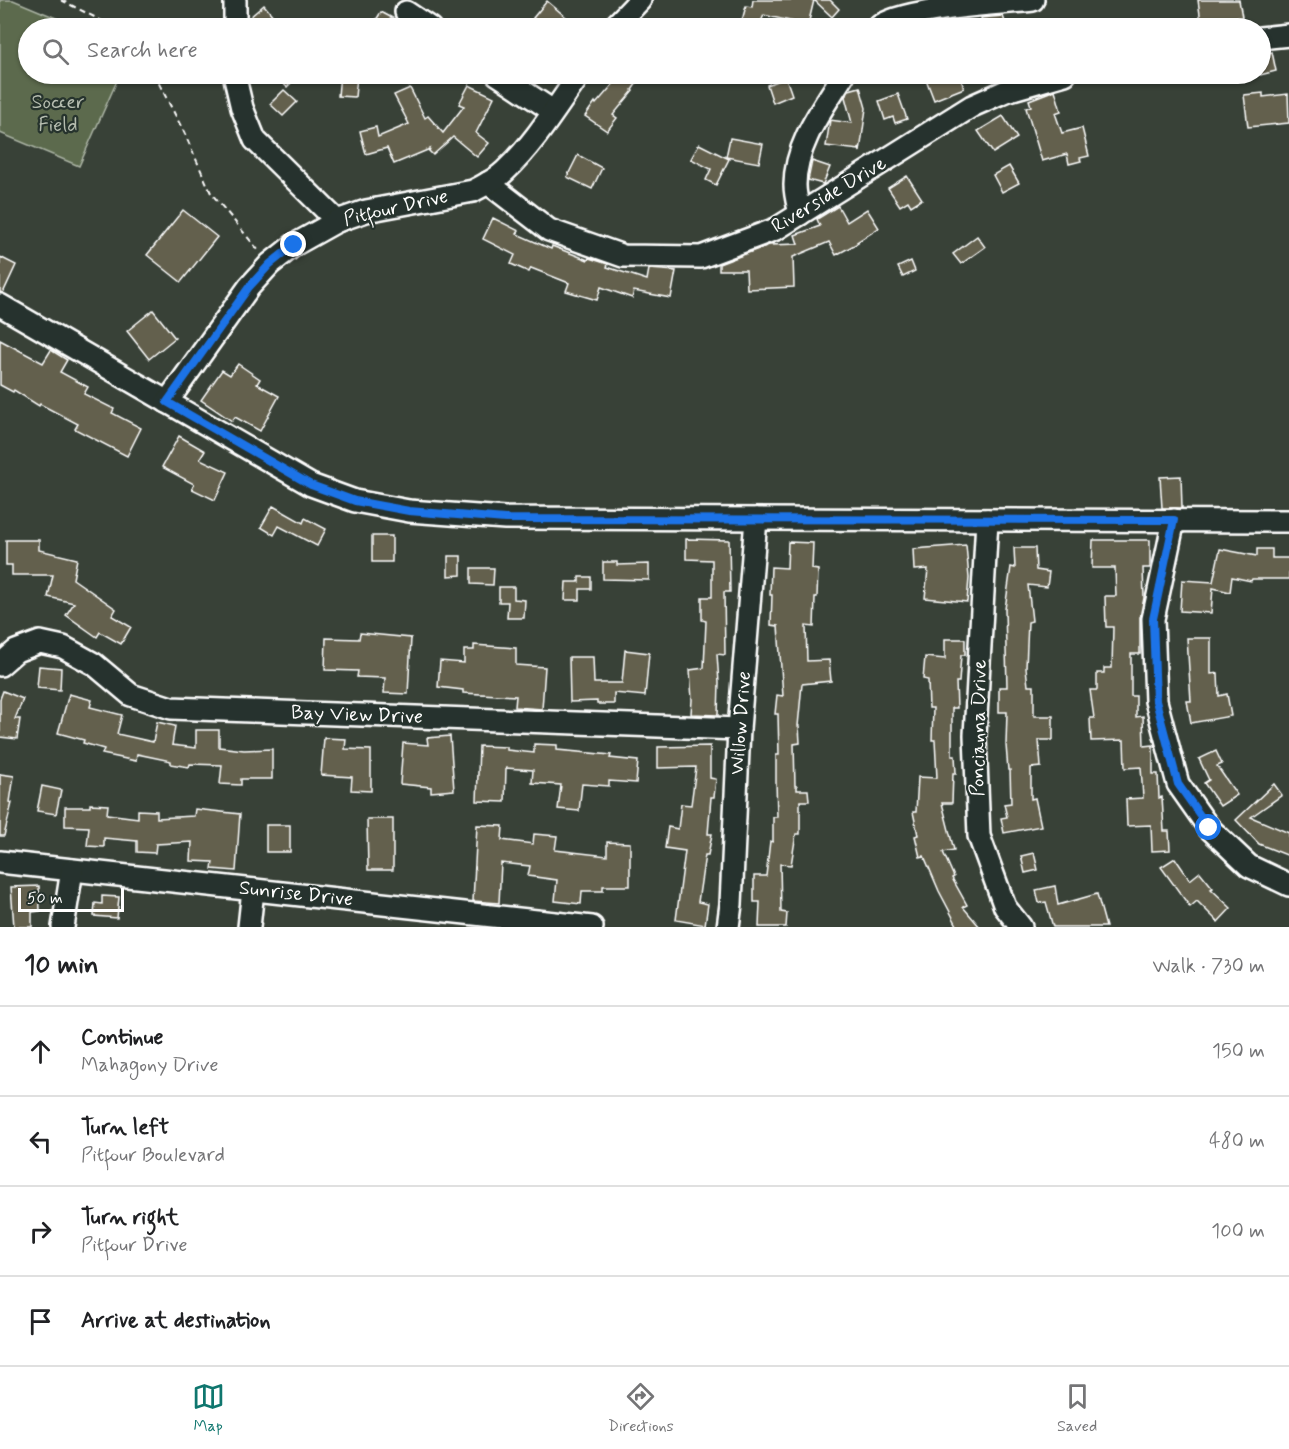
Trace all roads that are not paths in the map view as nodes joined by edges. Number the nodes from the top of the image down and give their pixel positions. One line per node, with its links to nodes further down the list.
1 (235, 0): 5 (street)
2 (640, 0): 7 (street)
3 (1033, 0): 8 (street)
4 (406, 12): 6 (street)
5 (235, 18)
6 (415, 18)
7 (623, 18)
8 (898, 18)
9 (1289, 35): 10 (street)
10 (1271, 37)
11 (236, 84): 19 (street)
12 (512, 84): 16 (street)
13 (573, 84): 16 (street, Pitfour Drive)
14 (838, 84): 18 (street)
15 (1030, 84): 18 (street, Riverside Drive)
16 (554, 111): 17 (street, Pitfour Drive)
17 (488, 183): 18 (street, Riverside Drive); 19 (street, Pitfour Drive)
18 (800, 214)
19 (337, 221): 21 (street, Pitfour Drive)
20 (0, 305): 21 (street)
21 (167, 402): 22 (street)
22 (756, 519): 23 (street); 27 (street, Willow Drive)
23 (987, 520): 24 (street); 36 (street, Poncianna Drive)
24 (1174, 520): 25 (street); 30 (street)
25 (1289, 520)
26 (0, 665): 27 (street, Bay View Drive)
27 (739, 729): 35 (street, Willow Drive)
28 (0, 862): 29 (street, Sunrise Drive)
29 (72, 870): 31 (street, Sunrise Drive); 32 (street)
30 (1289, 885)
31 (253, 890): 33 (street); 34 (street, Sunrise Drive)
32 (63, 927)
33 (249, 927)
34 (592, 927)
35 (728, 927)
36 (1021, 927)

